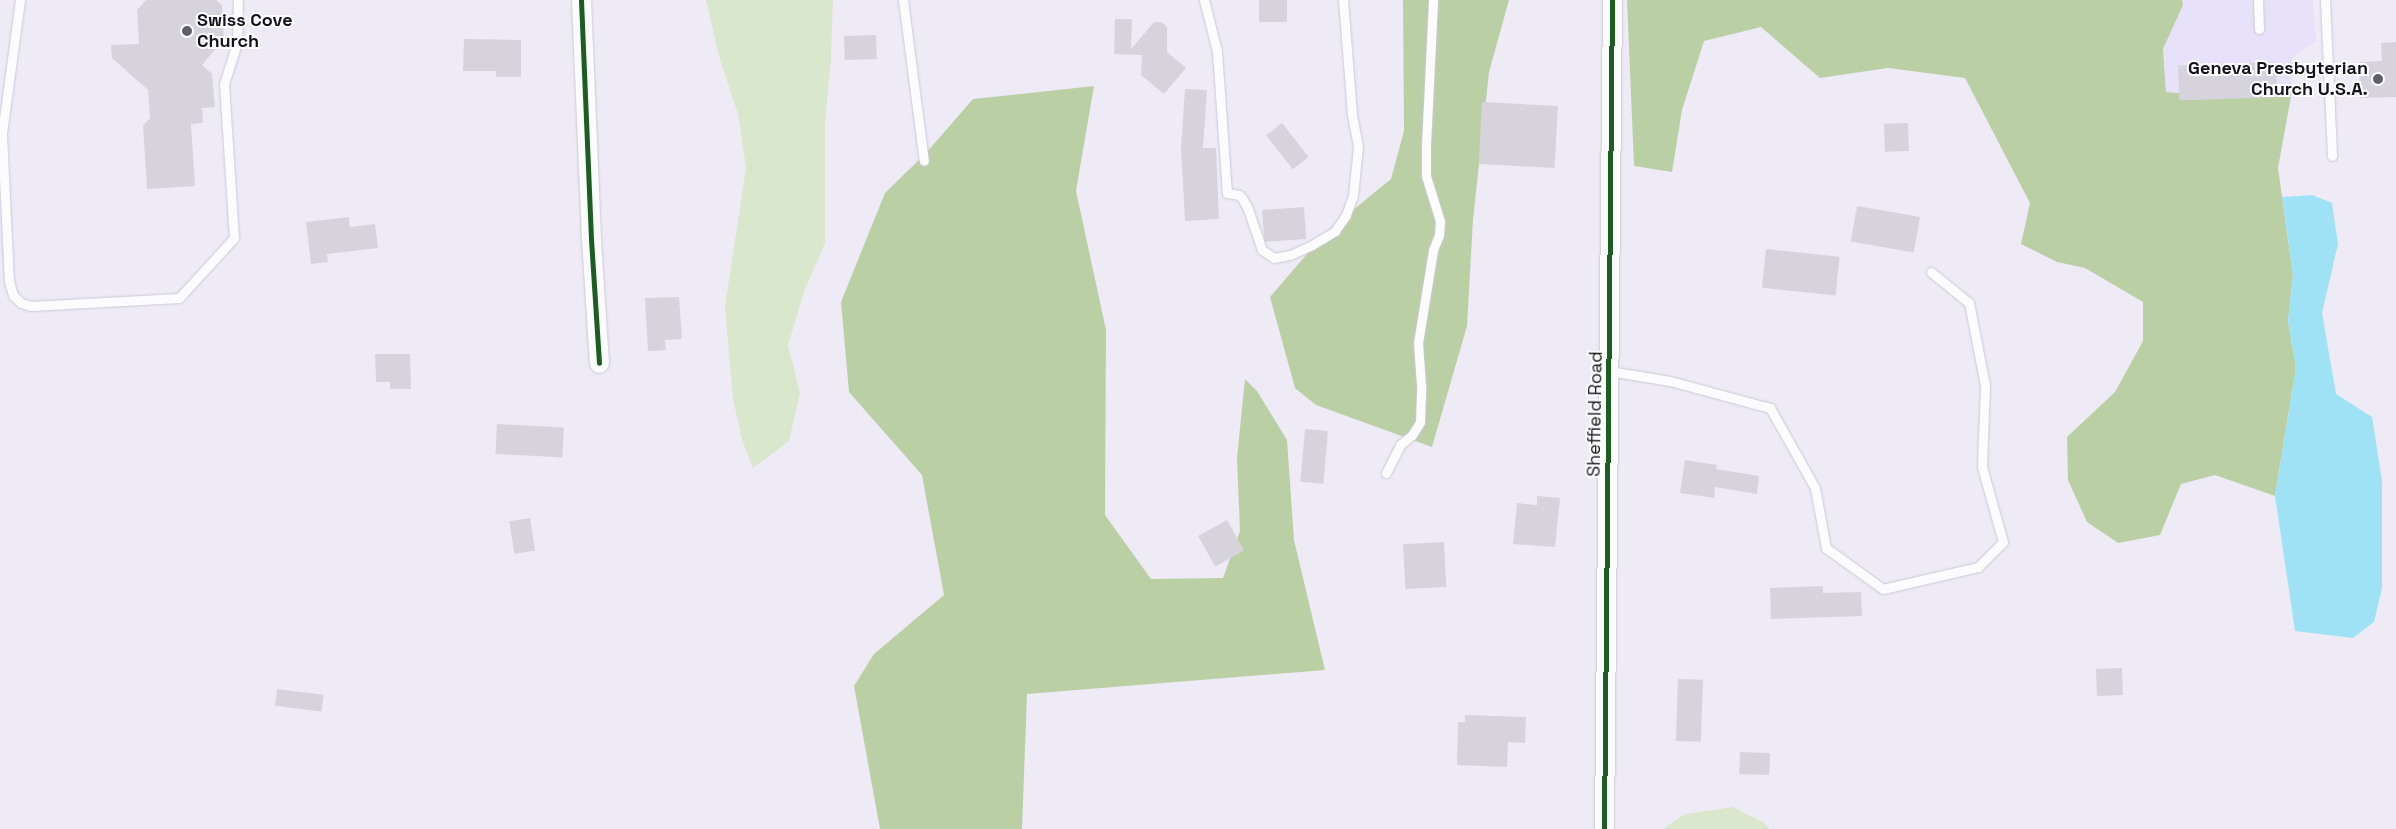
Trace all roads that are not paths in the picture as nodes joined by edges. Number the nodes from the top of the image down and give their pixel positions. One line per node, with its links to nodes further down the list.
1 (20, 0): 14 (lane)
2 (238, 0): 14 (lane)
3 (582, 0): 16 (street)
4 (903, 0): 13 (lane)
5 (1204, 0): 6 (lane)
6 (1343, 0)
7 (1433, 0): 18 (lane)
8 (1612, 0): 17 (street, Sheffield Road)
9 (2258, 0): 11 (lane)
10 (2325, 0): 12 (lane)
11 (2259, 29)
12 (2332, 156)
13 (924, 161)
14 (4, 257)
15 (1931, 272): 17 (lane)
16 (599, 363)
17 (1609, 371): 19 (street, Sheffield Road)
18 (1386, 473)
19 (1604, 829)

